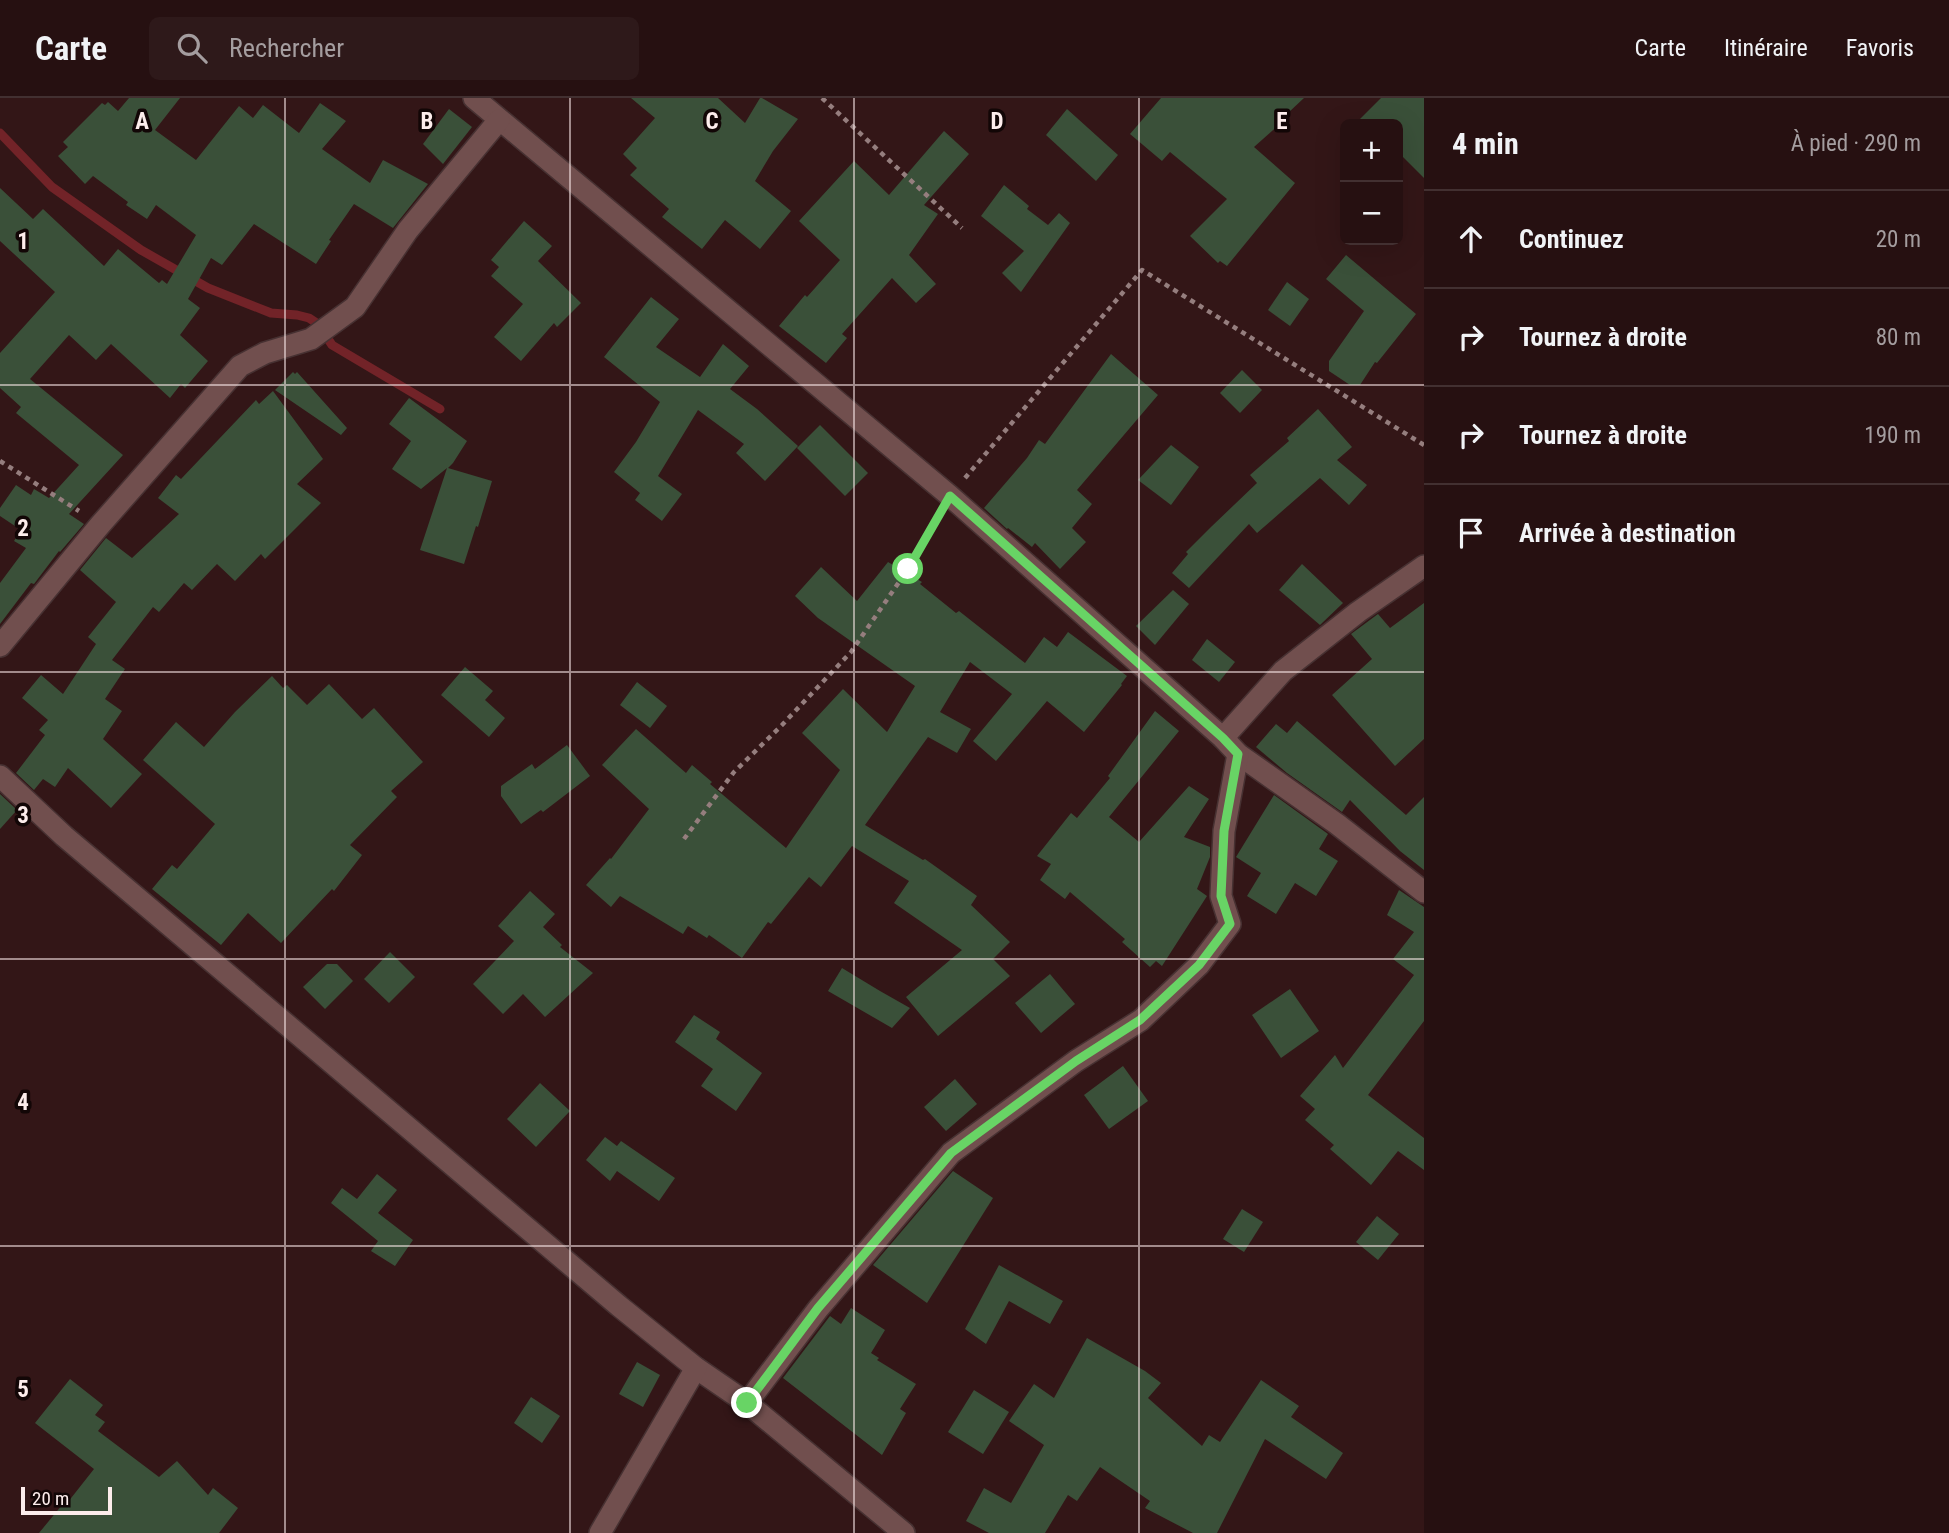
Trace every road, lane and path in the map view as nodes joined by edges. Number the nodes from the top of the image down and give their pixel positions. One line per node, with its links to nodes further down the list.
1 (474, 98): 3 (street)
2 (822, 98): 4 (path)
3 (499, 120): 7 (street); 8 (street)
4 (962, 228)
5 (1424, 445): 7 (path)
6 (0, 461): 8 (path)
7 (950, 496): 11 (street); 14 (path)
8 (100, 525): 10 (street)
9 (1424, 566): 11 (street)
10 (0, 646)
11 (1223, 738): 12 (street)
12 (1238, 754): 15 (street); 17 (street)
13 (0, 776): 16 (street)
14 (684, 839)
15 (1424, 892)
16 (696, 1368): 17 (street); 18 (street)
17 (747, 1403): 19 (street)
18 (600, 1533)
19 (904, 1533)

